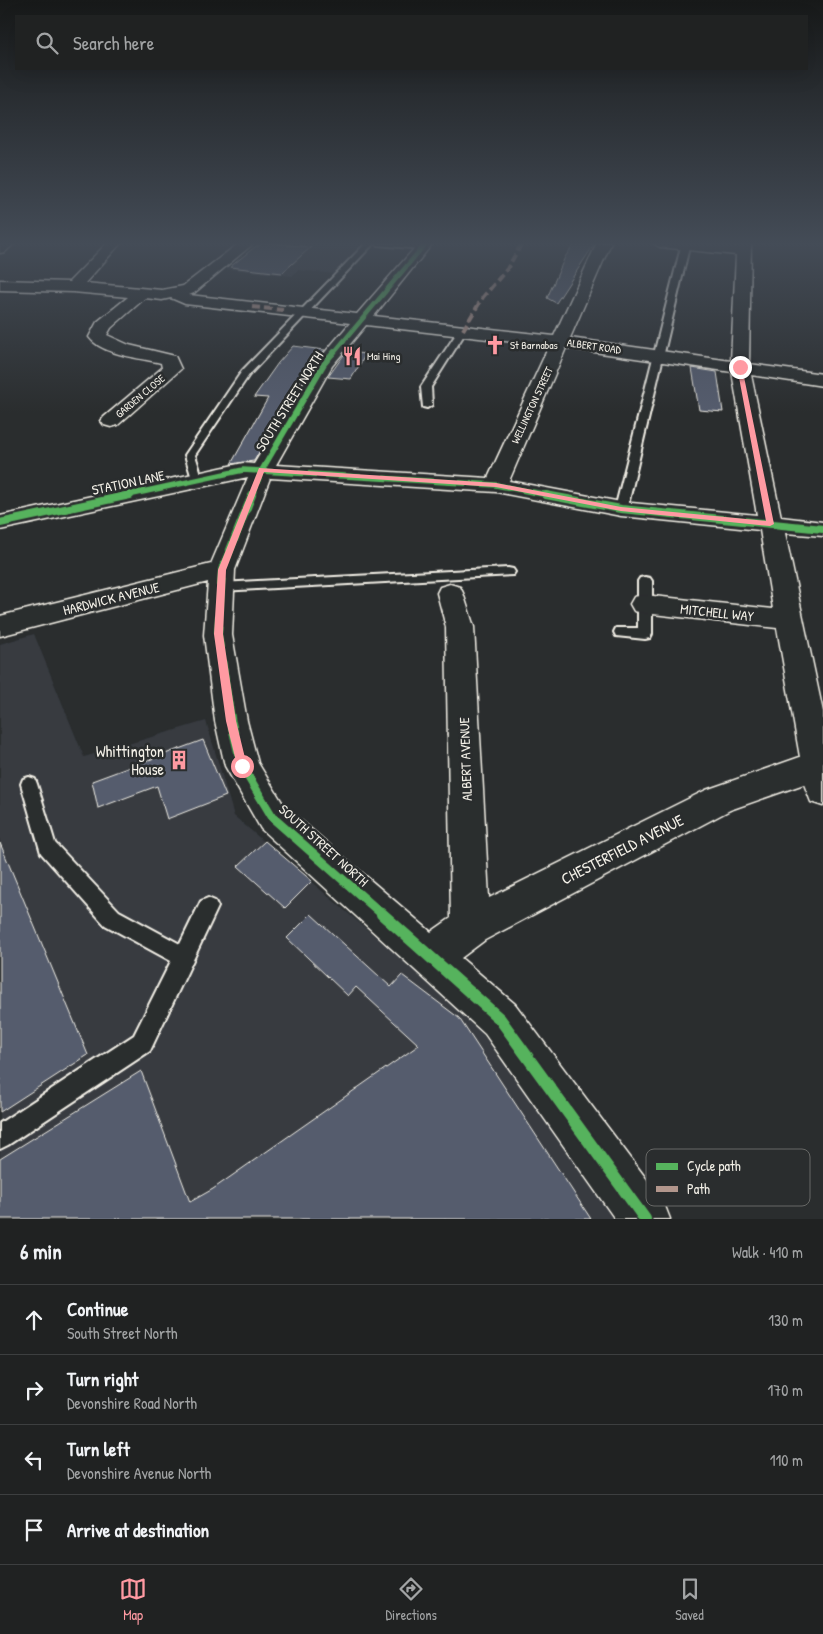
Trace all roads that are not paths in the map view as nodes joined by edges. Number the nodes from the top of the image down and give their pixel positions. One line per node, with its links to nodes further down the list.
1 (134, 300): 16 (street, GARDEN CLOSE)
2 (192, 300): 8 (street, ALBERT ROAD)
3 (314, 300): 8 (lane)
4 (380, 300): 9 (street, SOUTH STREET NORTH)
5 (579, 300): 11 (street, WELLINGTON STREET)
6 (672, 300): 12 (lane)
7 (742, 300): 13 (street)
8 (302, 312): 9 (street, ALBERT ROAD); 18 (lane)
9 (365, 318): 10 (street, ALBERT ROAD); 17 (street, SOUTH STREET NORTH)
10 (463, 330): 11 (street, ALBERT ROAD); 15 (lane)
11 (561, 342): 12 (street, ALBERT ROAD); 19 (street, WELLINGTON STREET)
12 (659, 356): 13 (street, ALBERT ROAD); 20 (lane)
13 (740, 367): 14 (street, ALBERT ROAD); 22 (street)
14 (823, 380)
15 (428, 405)
16 (111, 421)
17 (262, 470): 18 (street, STATION LANE); 19 (street, STATION LANE); 25 (street, SOUTH STREET NORTH)
18 (197, 480): 21 (street, STATION LANE)
19 (496, 485): 20 (street, STATION LANE)
20 (621, 509): 22 (street, STATION LANE)
21 (0, 523)
22 (770, 524): 23 (street, STATION LANE); 28 (street)
23 (823, 529)
24 (508, 572): 25 (lane)
25 (222, 578): 29 (street, HARDWICK AVENUE); 35 (street, SOUTH STREET NORTH)
26 (450, 592): 34 (street, ALBERT AVENUE)
27 (644, 592): 28 (street, MITCHELL WAY); 30 (lane)
28 (790, 620): 31 (street)
29 (0, 626)
30 (621, 632)
31 (821, 774): 34 (street, CHESTERFIELD AVENUE)
32 (29, 784): 36 (lane)
33 (208, 907): 36 (lane)
34 (471, 928): 35 (street, CHESTERFIELD AVENUE)
35 (431, 956): 38 (street, SOUTH STREET NORTH)
36 (184, 957): 37 (lane)
37 (0, 1137)
38 (645, 1219)

